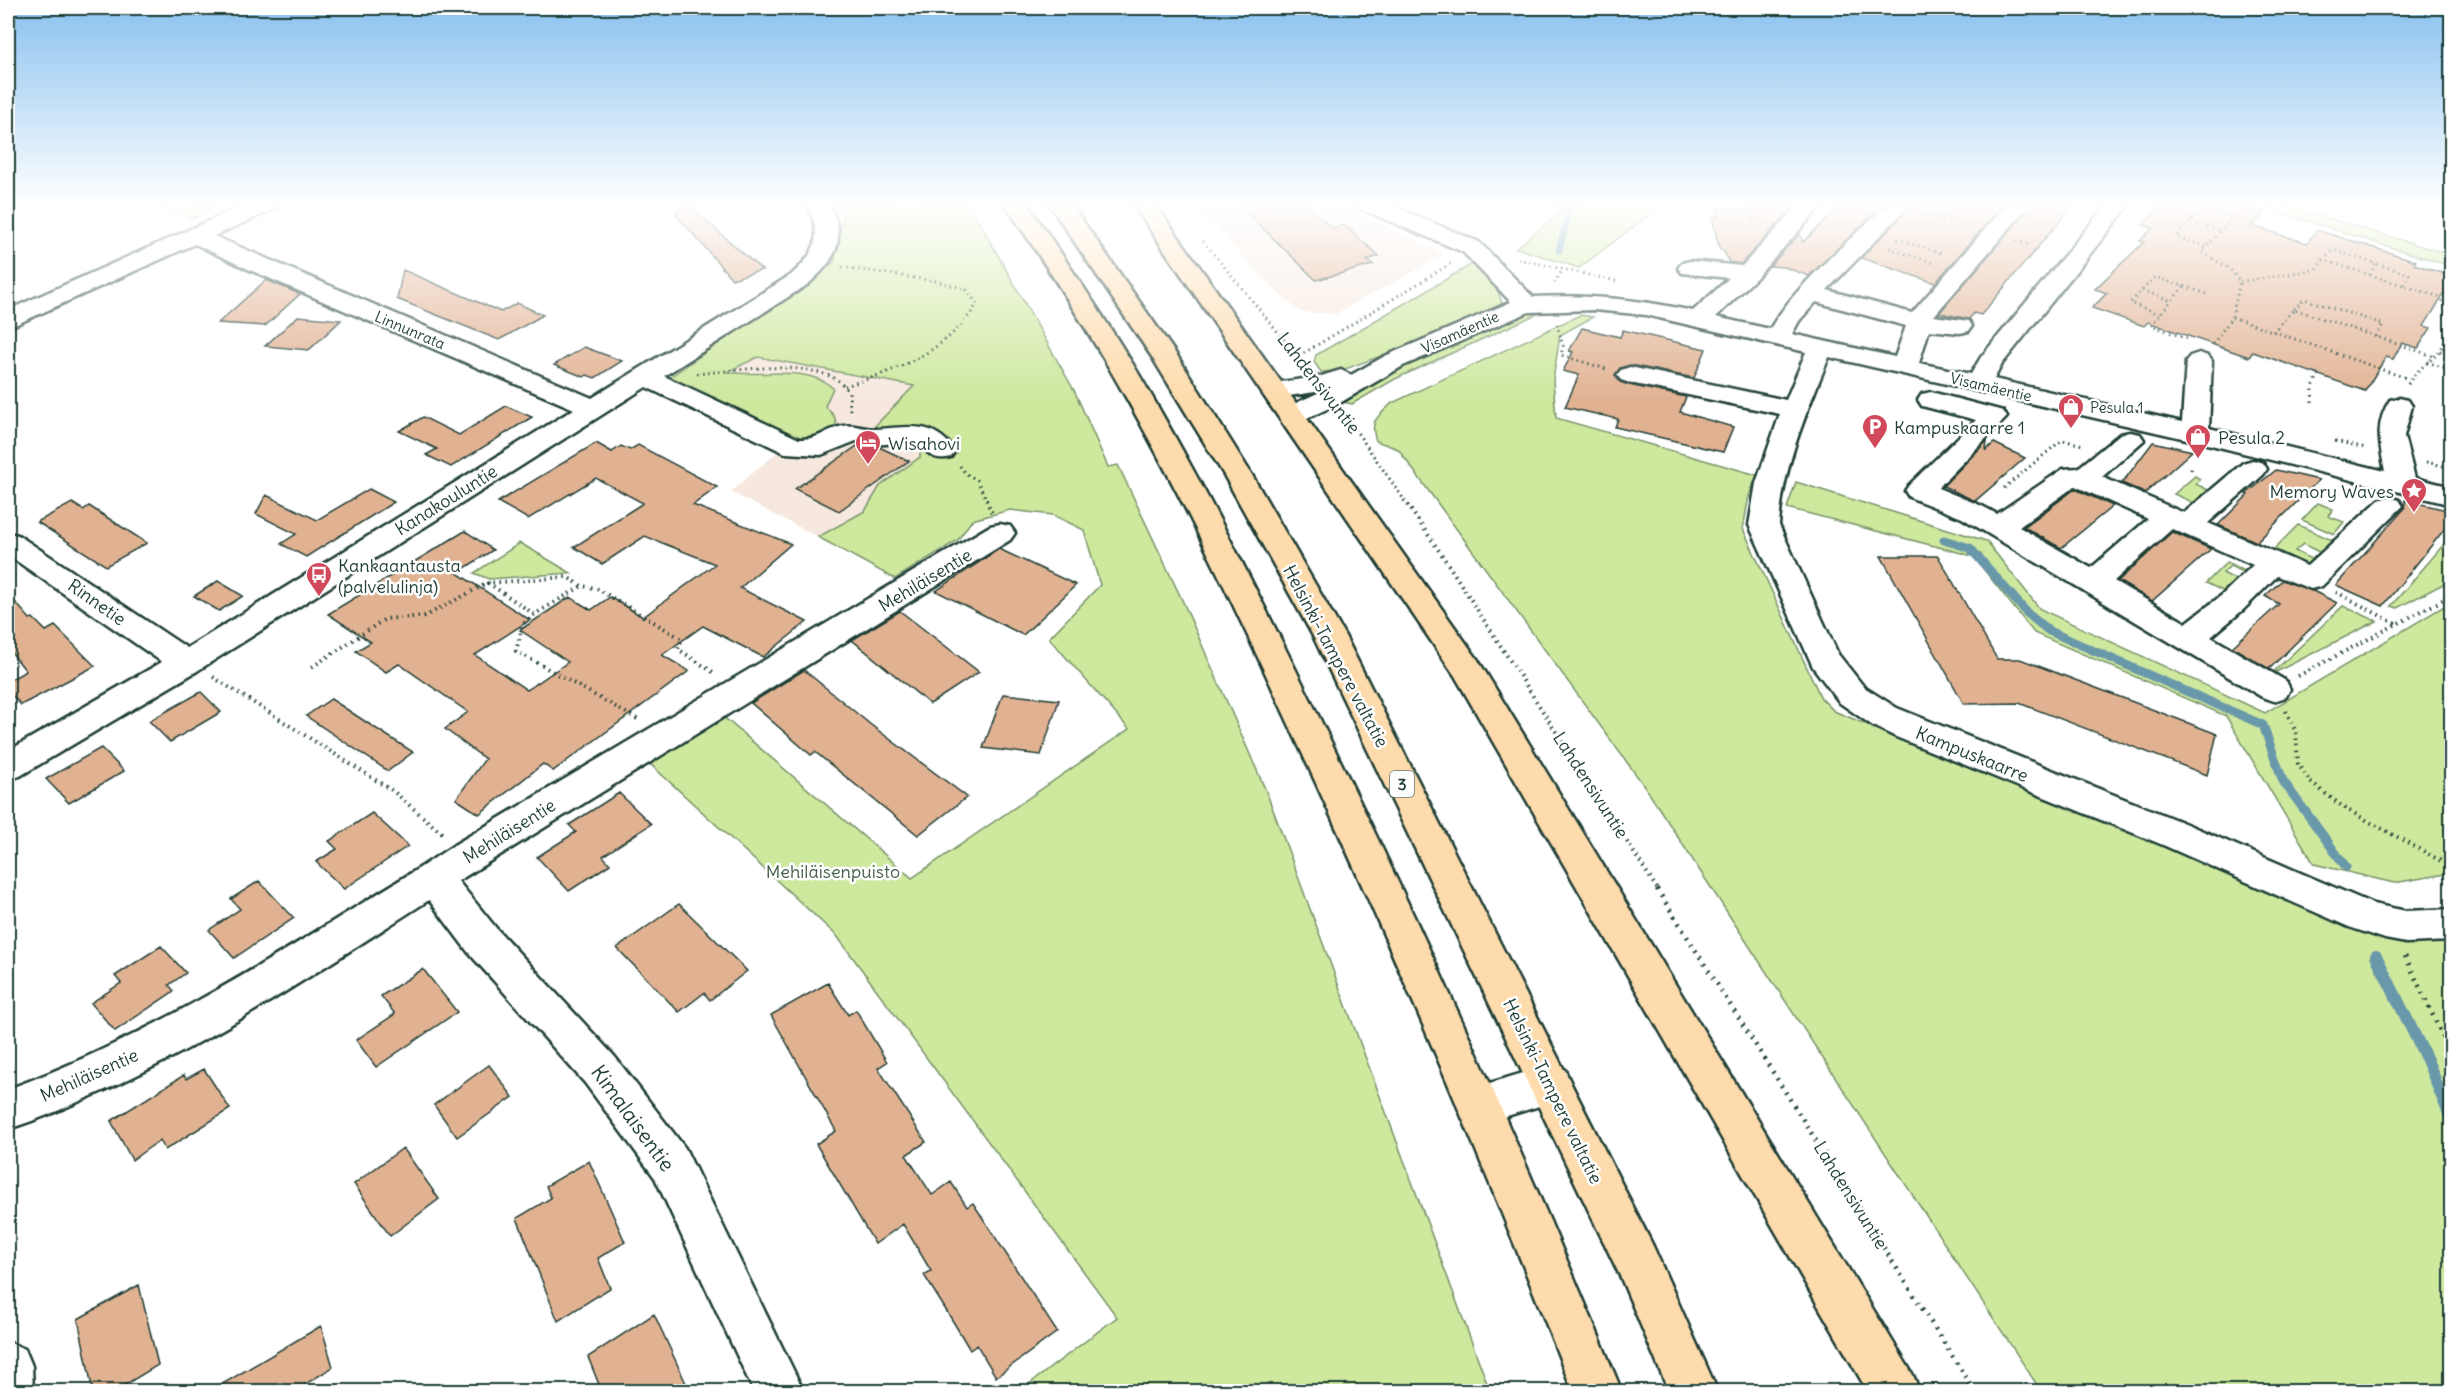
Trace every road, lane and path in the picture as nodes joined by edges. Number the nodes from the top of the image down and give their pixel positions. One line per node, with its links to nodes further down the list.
1 (119, 269): 34 (street)
2 (268, 269): 62 (street, Linnunrata)
3 (810, 269): 53 (street, Kanakouluntie)
4 (860, 269): 56 (path)
5 (1060, 269): 97 (main road)
6 (1105, 269): 96 (main road, Helsinki-Tampere valtatie / 3)
7 (1189, 269): 59 (main road, Lahdensivuntie)
8 (1226, 269): 46 (path, Lahdensivuntie)
9 (1441, 269): 46 (path)
10 (1493, 269): 30 (street, Visamäentie)
11 (1705, 269): 21 (street)
12 (1751, 269): 21 (street)
13 (1835, 269): 27 (street)
14 (1962, 269): 37 (street)
15 (2066, 269): 55 (street)
16 (2230, 269): 23 (path)
17 (2314, 269): 23 (path)
18 (2354, 269): 22 (path)
19 (2373, 269): 22 (path)
20 (2395, 269): 24 (path)
21 (1748, 273): 35 (street)
22 (2370, 274): 24 (path)
23 (2240, 282): 33 (path)
24 (2404, 285): 43 (path)
25 (2184, 286): 26 (path); 28 (path); 29 (path)
26 (2142, 290): 29 (path); 32 (path)
27 (1811, 293): 37 (street); 41 (street)
28 (2208, 294)
29 (2172, 301): 32 (path)
30 (1527, 305): 35 (street, Visamäentie); 57 (street, Visamäentie)
31 (2294, 309): 39 (path); 40 (path); 40 (path)
32 (2160, 314): 45 (path)
33 (2232, 317): 39 (path); 45 (path)
34 (8, 319)
35 (1697, 321): 41 (street, Visamäentie)
36 (1556, 322): 51 (path)
37 (1918, 322): 38 (street); 49 (street)
38 (1960, 326)
39 (2274, 332): 54 (path)
40 (2376, 337): 47 (path)
41 (1777, 339): 42 (street, Visamäentie)
42 (1820, 348): 49 (street, Visamäentie); 63 (street, Kampuskaarre)
43 (2440, 351): 44 (path); 47 (path)
44 (2451, 352)
45 (2205, 354): 64 (street)
46 (1299, 356): 57 (path, Lahdensivuntie)
47 (2433, 356): 48 (path)
48 (2427, 362): 50 (path); 54 (path)
49 (1905, 367): 55 (street, Visamäentie)
50 (2451, 370)
51 (1630, 375): 63 (street)
52 (2318, 375): 60 (path)
53 (648, 378): 56 (path); 62 (street, Kanakouluntie); 65 (street)
54 (2410, 379): 61 (path)
55 (1979, 384): 64 (street, Visamäentie)
56 (844, 387): 65 (path)
57 (1324, 391): 59 (street, Visamäentie); 105 (path, Lahdensivuntie)
58 (1931, 400): 73 (street)
59 (1283, 402): 104 (main road, Lahdensivuntie)
60 (2312, 402)
61 (2399, 406): 70 (street)
62 (594, 408): 85 (street, Kanakouluntie)
63 (1796, 410): 94 (street, Kampuskaarre)
64 (2195, 433): 70 (street, Visamäentie)
65 (845, 434): 67 (street)
66 (2130, 440): 69 (street)
67 (941, 451): 74 (path)
68 (2253, 469): 72 (street)
69 (2082, 478): 72 (street); 73 (street)
70 (2396, 495): 71 (street, Visamäentie); 77 (street)
71 (2451, 496)
72 (2178, 520): 76 (street); 78 (street)
73 (1999, 527): 78 (street)
74 (1000, 532): 87 (street, Mehiläisentie)
75 (8, 543): 85 (street, Rinnetie)
76 (2273, 563): 77 (street); 84 (street)
77 (2311, 579): 83 (path)
78 (2092, 583): 84 (street)
79 (488, 584): 80 (path); 82 (path); 86 (path)
80 (582, 586): 82 (path); 87 (path)
81 (2451, 595): 83 (path)
82 (535, 614): 89 (path)
83 (2398, 625): 88 (path)
84 (2188, 639): 88 (street)
85 (186, 663): 90 (street, Kanakouluntie); 91 (path)
86 (312, 667)
87 (741, 690): 89 (street, Mehiläisentie)
88 (2281, 701): 92 (path)
89 (667, 735): 91 (street, Mehiläisentie)
90 (8, 767)
91 (451, 867): 98 (street, Mehiläisentie); 101 (street, Kimalaisentie)
92 (2451, 867)
93 (2451, 925): 94 (street, Kampuskaarre)
94 (2392, 927): 95 (path)
95 (2451, 1056)
96 (1550, 1084): 97 (street); 103 (main road, Helsinki-Tampere valtatie / 3)
97 (1478, 1105): 102 (main road)
98 (8, 1109)
99 (8, 1366): 100 (street)
100 (9, 1392)
101 (780, 1392)
102 (1598, 1392)
103 (1694, 1392)
104 (1896, 1392)
105 (1975, 1392)

